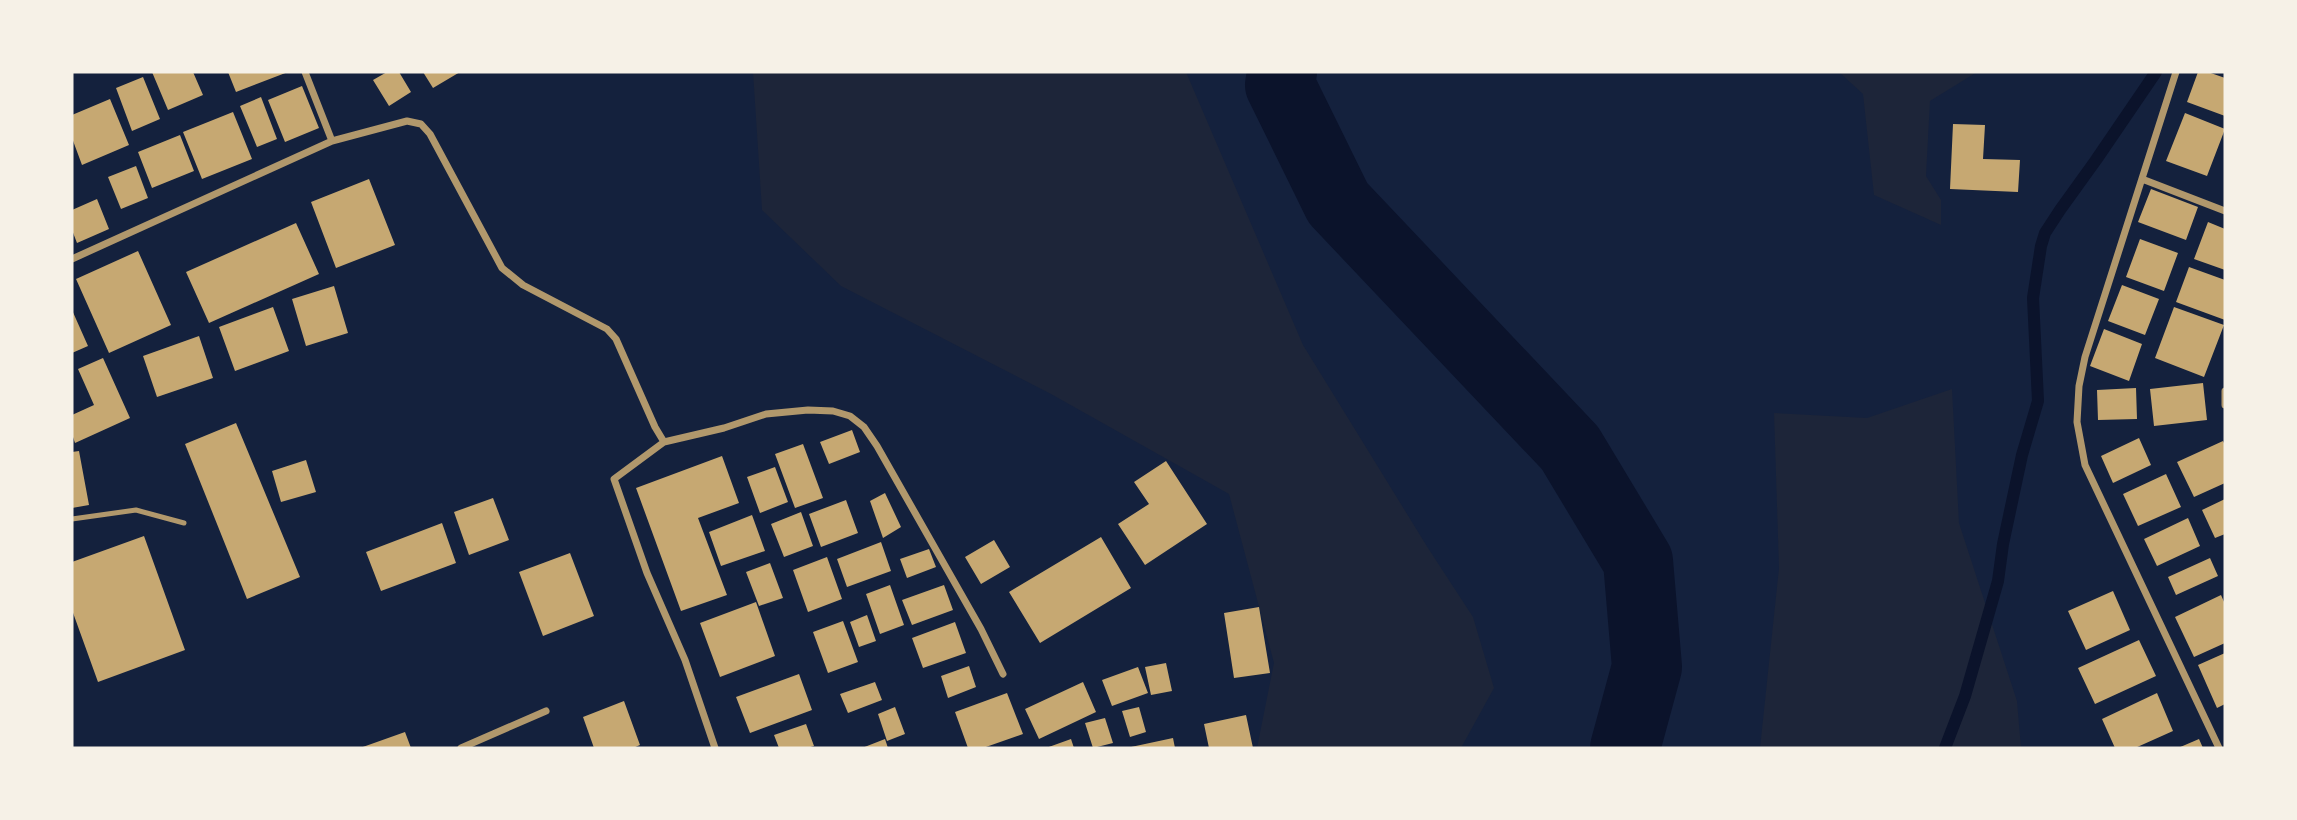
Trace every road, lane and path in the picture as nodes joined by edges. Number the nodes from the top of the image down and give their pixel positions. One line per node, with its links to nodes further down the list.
1 (305, 72): 3 (street)
2 (2176, 72): 4 (street)
3 (332, 141): 6 (street); 9 (street)
4 (2143, 179): 5 (street); 16 (street)
5 (2225, 211)
6 (72, 259)
7 (2225, 391): 8 (street)
8 (2225, 405)
9 (664, 442): 12 (street); 15 (street)
10 (72, 519): 11 (lane)
11 (184, 523)
12 (1003, 674)
13 (546, 711): 14 (street)
14 (461, 748)
15 (715, 748)
16 (2220, 748)

